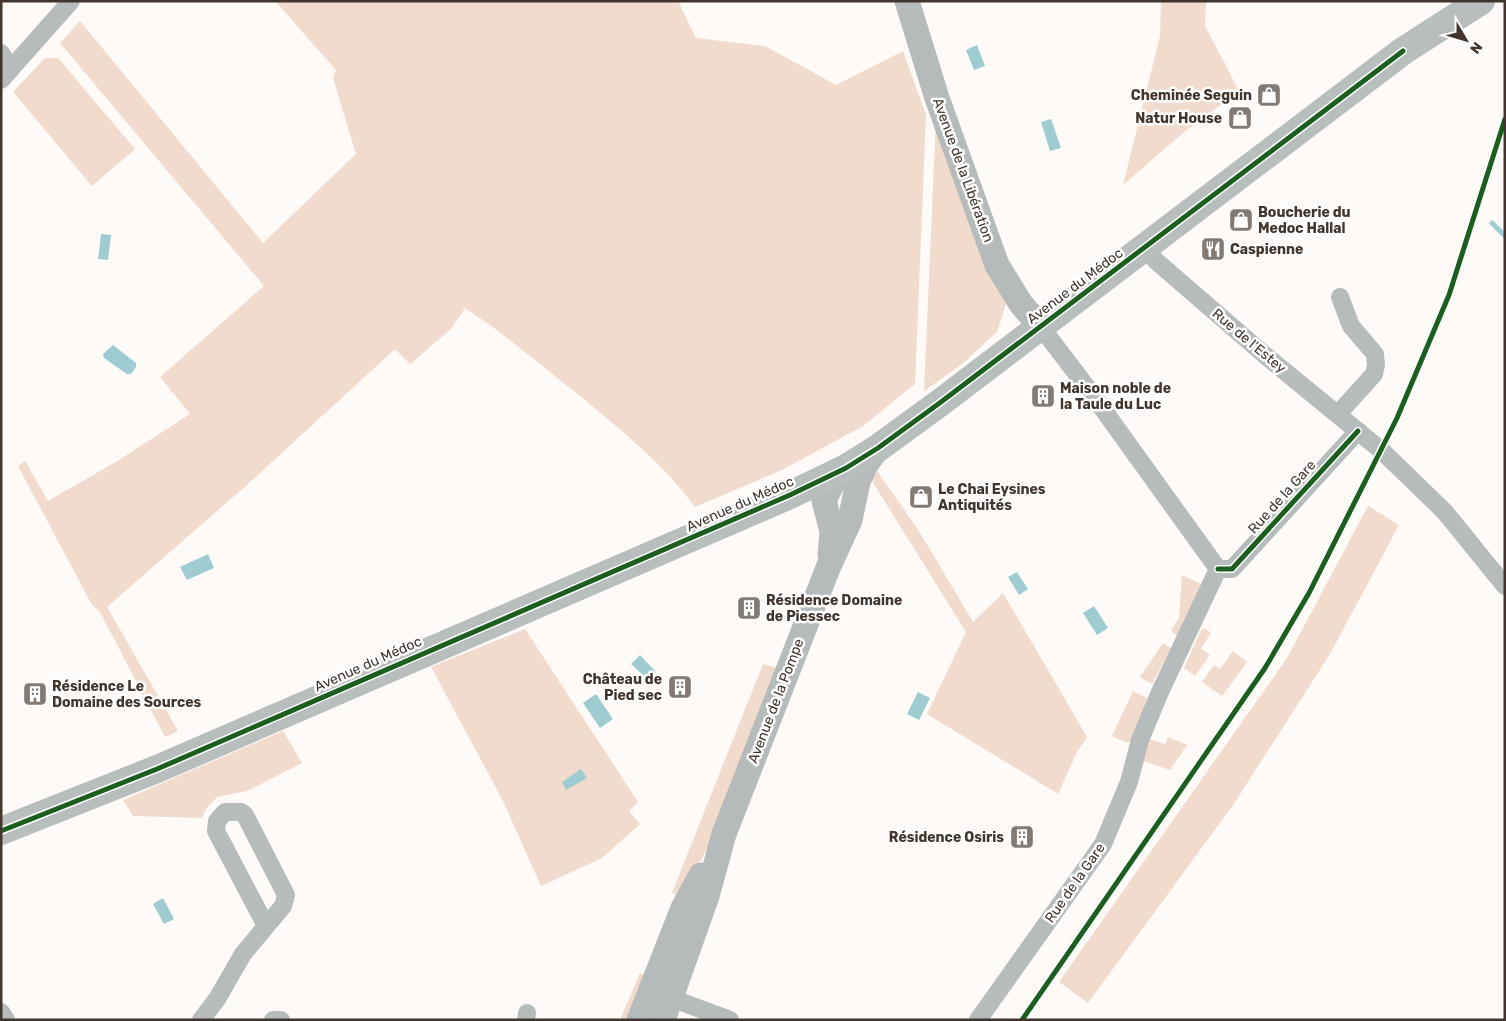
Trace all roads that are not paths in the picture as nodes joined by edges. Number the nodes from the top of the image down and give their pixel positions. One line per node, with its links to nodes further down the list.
1 (71, 1): 7 (street)
2 (907, 1): 10 (street, Avenue de la Libération)
3 (1454, 1): 5 (main road, Avenue du Médoc)
4 (1481, 1): 5 (main road, Avenue du Médoc)
5 (1402, 51): 8 (main road, Avenue du Médoc)
6 (1, 52): 7 (street)
7 (6, 74)
8 (1144, 246): 10 (main road, Avenue du Médoc); 11 (street, Rue de l'Estey)
9 (1340, 297): 11 (street)
10 (1041, 327): 13 (main road, Avenue du Médoc); 18 (street)
11 (1338, 414): 12 (street, Rue de l'Estey)
12 (1358, 431): 18 (street, Rue de la Gare); 19 (street, Rue de l'Estey)
13 (878, 448): 14 (main road, Avenue du Médoc); 17 (street, Avenue de la Pompe)
14 (846, 468): 15 (main road, Avenue du Médoc); 16 (street)
15 (790, 495): 16 (street); 20 (main road, Avenue du Médoc)
16 (824, 501): 17 (street, Avenue de la Pompe)
17 (828, 568): 22 (street, Avenue de la Pompe)
18 (1218, 569): 30 (street, Rue de la Gare)
19 (1505, 586)
20 (1, 831)
21 (266, 926): 21 (street); 25 (street)
22 (662, 1003): 28 (street, Avenue de la Pompe); 29 (street)
23 (1, 1012): 24 (street)
24 (6, 1020)
25 (201, 1020)
26 (273, 1020): 27 (street)
27 (281, 1020)
28 (638, 1020)
29 (730, 1020)
30 (978, 1020)

